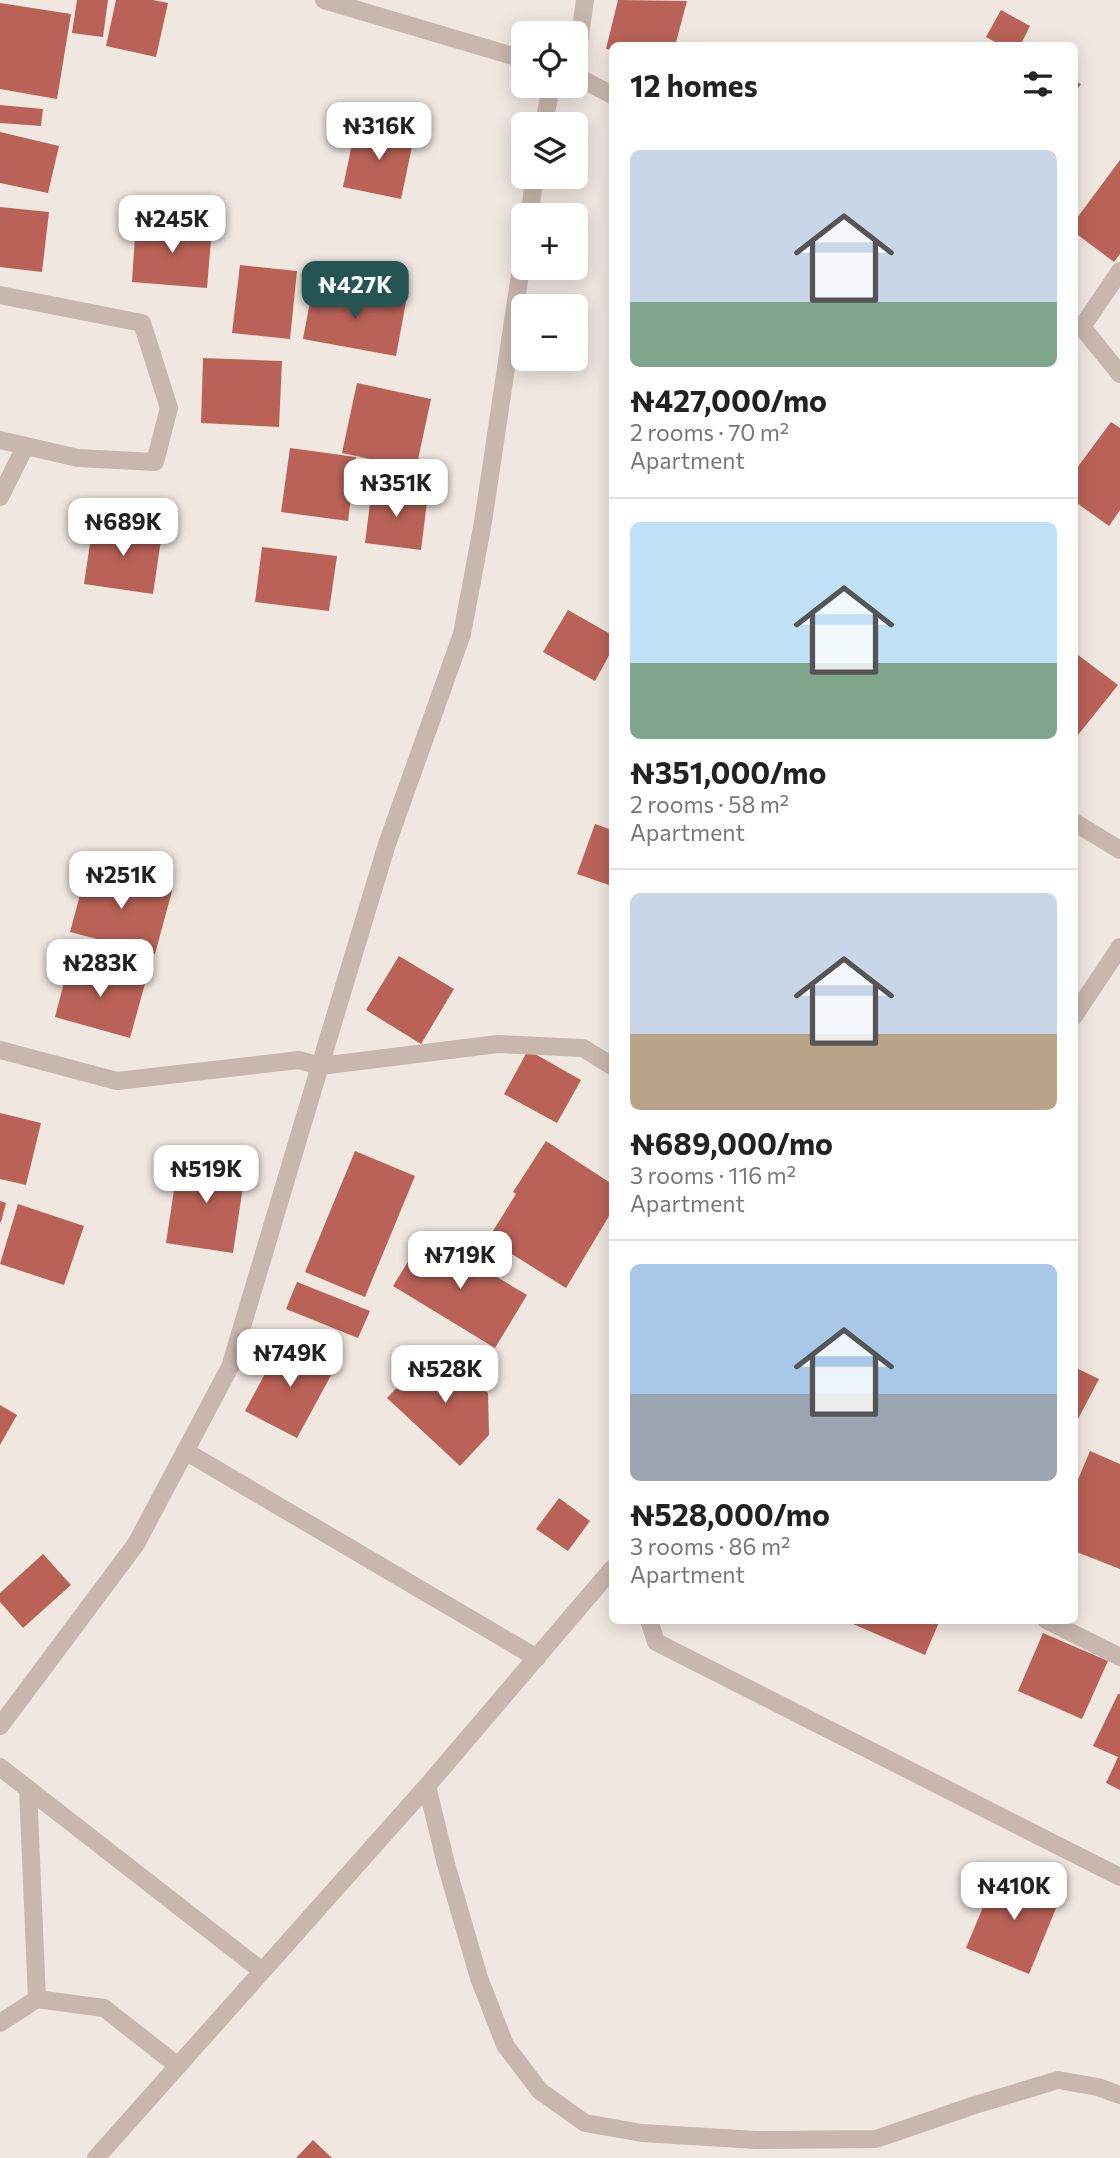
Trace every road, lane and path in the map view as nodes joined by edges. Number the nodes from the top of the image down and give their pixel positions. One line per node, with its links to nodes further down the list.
1 (324, 0): 4 (street)
2 (585, 0): 3 (street)
3 (582, 21)
4 (511, 55)
5 (588, 82): 6 (street)
6 (609, 93)
7 (1120, 271): 10 (street)
8 (519, 280): 21 (street)
9 (0, 295): 13 (street)
10 (1078, 325): 11 (street)
11 (1120, 374)
12 (0, 440): 13 (street)
13 (25, 447): 14 (street)
14 (0, 497)
15 (1078, 824): 16 (street)
16 (1120, 850)
17 (1120, 947): 18 (street)
18 (1078, 1010)
19 (0, 1050): 21 (street)
20 (609, 1064): 21 (street)
21 (320, 1066): 22 (street)
22 (186, 1451): 27 (street); 28 (street)
23 (609, 1573): 27 (street)
24 (650, 1624): 32 (street)
25 (1054, 1624): 26 (street)
26 (1120, 1657)
27 (537, 1658): 30 (street)
28 (0, 1726)
29 (0, 1767): 31 (street)
30 (427, 1786): 33 (street); 37 (street)
31 (28, 1789): 33 (street); 34 (street)
32 (1120, 1877)
33 (262, 1971): 36 (street)
34 (37, 1999): 35 (street); 36 (street)
35 (0, 2023)
36 (178, 2066): 38 (street)
37 (1120, 2095)
38 (96, 2158)

